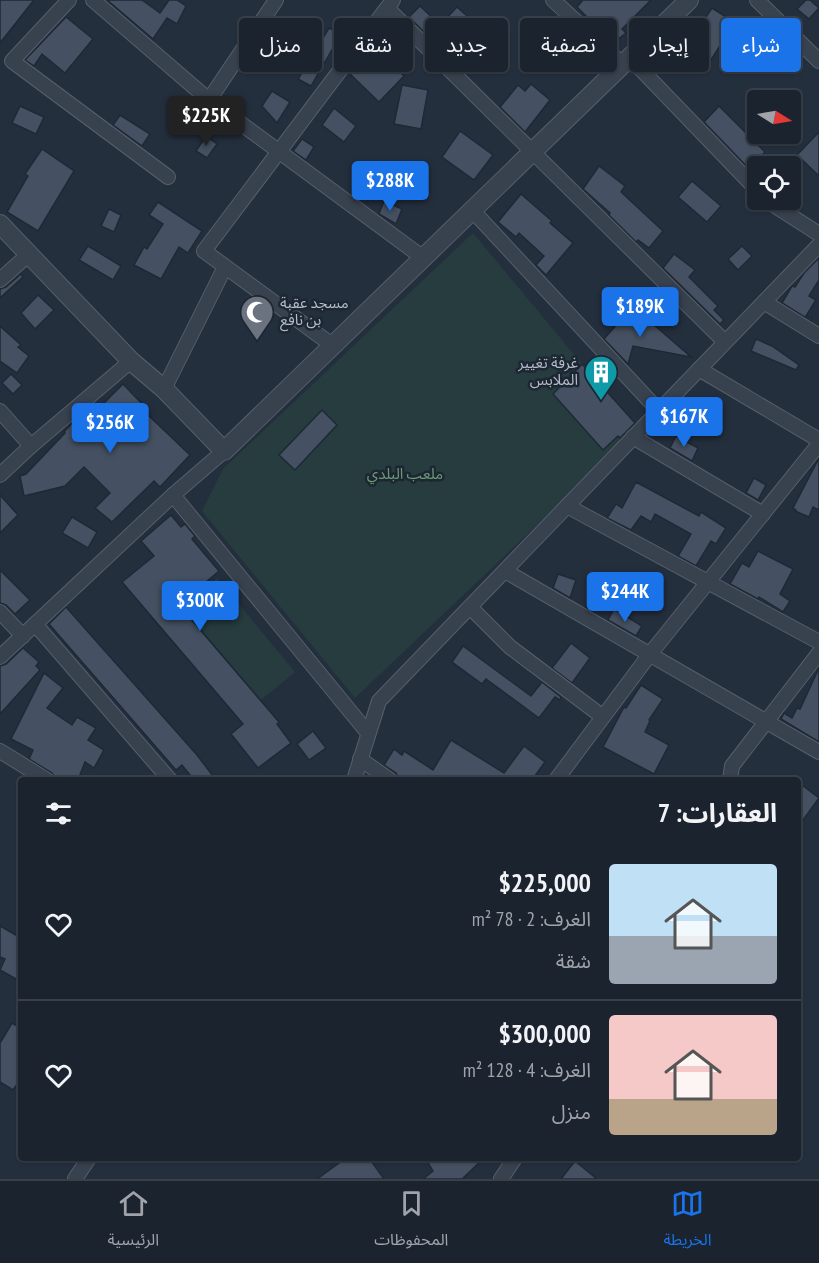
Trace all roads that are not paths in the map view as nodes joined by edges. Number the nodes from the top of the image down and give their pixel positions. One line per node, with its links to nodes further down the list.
1 (69, 0): 13 (street)
2 (93, 0): 10 (street)
3 (276, 0): 10 (street)
4 (553, 0): 8 (street)
5 (689, 0): 8 (street)
6 (757, 0): 9 (street)
7 (390, 4): 11 (street); 12 (street)
8 (626, 61): 11 (street); 14 (street)
9 (819, 61)
10 (209, 100): 12 (street)
11 (533, 151): 15 (street); 26 (street)
12 (280, 152): 21 (street); 22 (street)
13 (168, 177)
14 (747, 180)
15 (472, 210): 21 (street); 32 (street)
16 (782, 210): 18 (street)
17 (0, 224): 20 (street)
18 (819, 234)
19 (819, 245): 24 (street)
20 (29, 254): 23 (street); 28 (street)
21 (422, 258): 27 (street)
22 (225, 267): 27 (street); 30 (street)
23 (0, 280)
24 (764, 302): 25 (street); 26 (street)
25 (819, 336)
26 (725, 342): 29 (street)
27 (332, 345): 36 (street)
28 (130, 362): 30 (street); 35 (street)
29 (699, 369): 32 (street); 34 (street)
30 (164, 389): 36 (street)
31 (0, 411): 35 (street)
32 (659, 411): 33 (street)
33 (633, 437): 39 (street); 40 (street)
34 (819, 442): 40 (street)
35 (31, 446): 37 (street)
36 (224, 451): 38 (street)
37 (0, 475)
38 (173, 495): 45 (street); 53 (street)
39 (567, 506): 41 (street); 42 (street)
40 (763, 514): 42 (street)
41 (505, 571): 43 (street); 49 (street)
42 (709, 582): 47 (street); 49 (street)
43 (470, 607): 51 (street); 53 (street)
44 (0, 612): 46 (street)
45 (35, 624): 46 (street); 58 (street)
46 (23, 636): 50 (street)
47 (819, 642)
48 (819, 653): 52 (street)
49 (650, 654): 51 (street); 52 (street)
50 (0, 657)
51 (603, 717): 61 (street)
52 (766, 721): 55 (street); 62 (street)
53 (368, 733): 56 (street)
54 (0, 752): 57 (street)
55 (819, 752)
56 (360, 759): 59 (street); 60 (street)
57 (42, 777)
58 (167, 777)
59 (355, 777)
60 (386, 777)
61 (558, 777)
62 (730, 777)
63 (87, 1161): 65 (street)
64 (513, 1161): 66 (street)
65 (75, 1179)
66 (501, 1179)

